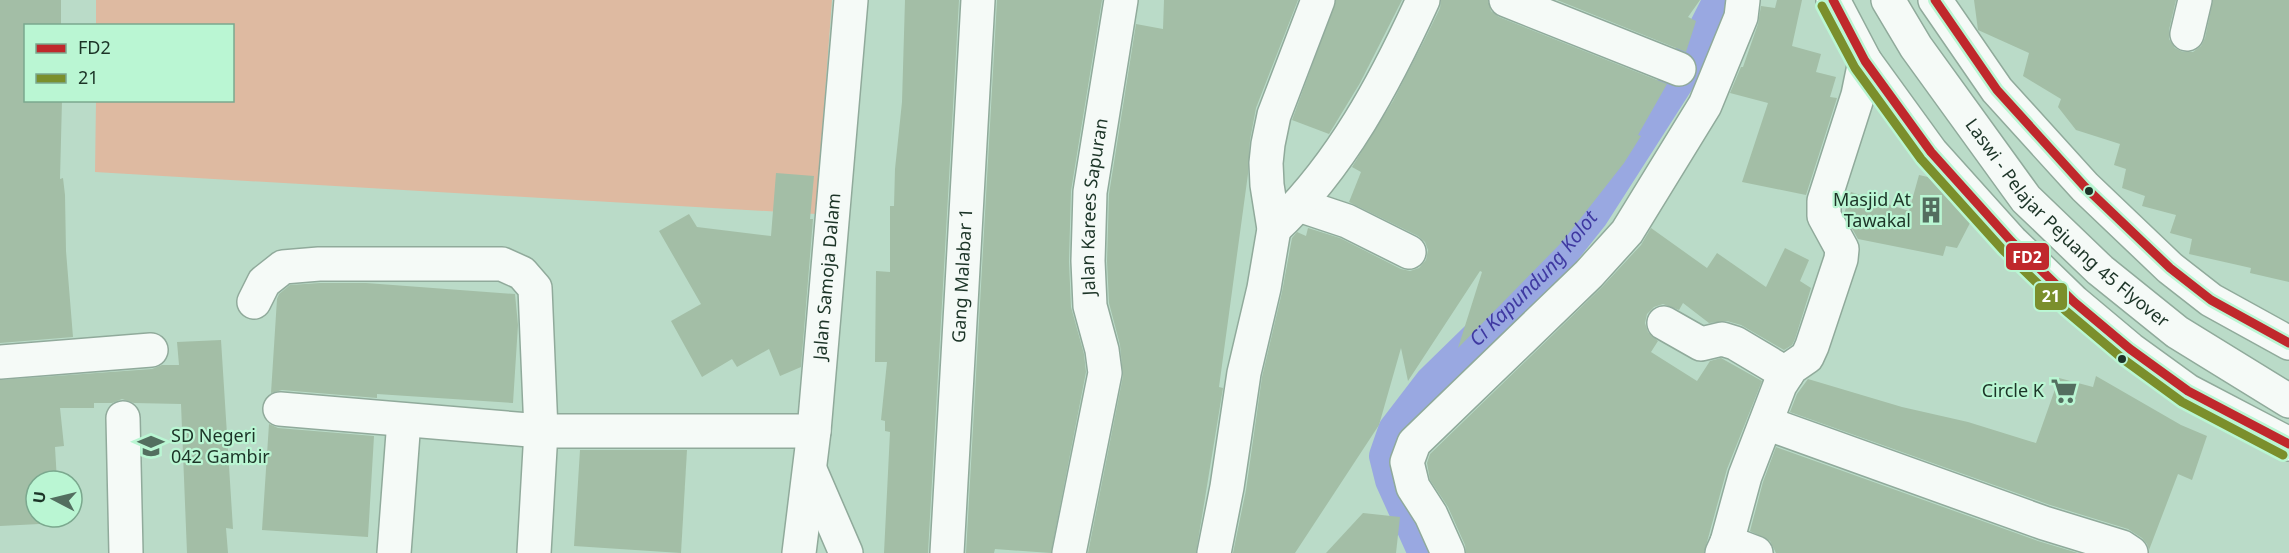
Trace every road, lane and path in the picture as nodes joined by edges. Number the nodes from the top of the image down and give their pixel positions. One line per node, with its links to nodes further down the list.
1 (851, 0): 30 (street, Jalan Samoja Dalam)
2 (978, 0): 39 (street, Gang Malabar 1)
3 (1120, 0): 40 (street, Jalan Karees Sapuran)
4 (1318, 0): 16 (street)
5 (1423, 0): 15 (street)
6 (1506, 0): 14 (street)
7 (1743, 0): 42 (street)
8 (1833, 0): 13 (street)
9 (1887, 0): 24 (street, Laswi - Pelajar Pejuang 45 Flyover)
10 (1935, 0): 20 (street)
11 (2195, 0): 12 (street)
12 (2187, 34)
13 (1865, 61): 23 (street); 31 (street)
14 (1678, 69)
15 (1299, 205): 16 (street); 17 (street)
16 (1274, 229): 41 (street)
17 (1409, 252)
18 (254, 302): 29 (street)
19 (1664, 323): 23 (street)
20 (2289, 343)
21 (151, 350): 22 (street)
22 (0, 362)
23 (1787, 374): 28 (street)
24 (2289, 401)
25 (280, 409): 27 (street)
26 (123, 418): 34 (street)
27 (404, 420): 29 (street); 35 (street)
28 (1766, 423): 33 (street); 43 (street)
29 (541, 431): 30 (street); 36 (street)
30 (814, 431): 32 (street, Jalan Samoja Dalam)
31 (2289, 444)
32 (810, 470): 37 (street, Jalan Samoja Dalam); 38 (street)
33 (1735, 550)
34 (126, 553)
35 (394, 553)
36 (534, 553)
37 (799, 553)
38 (846, 553)
39 (947, 553)
40 (1069, 553)
41 (1214, 553)
42 (1448, 553)
43 (2131, 553)

